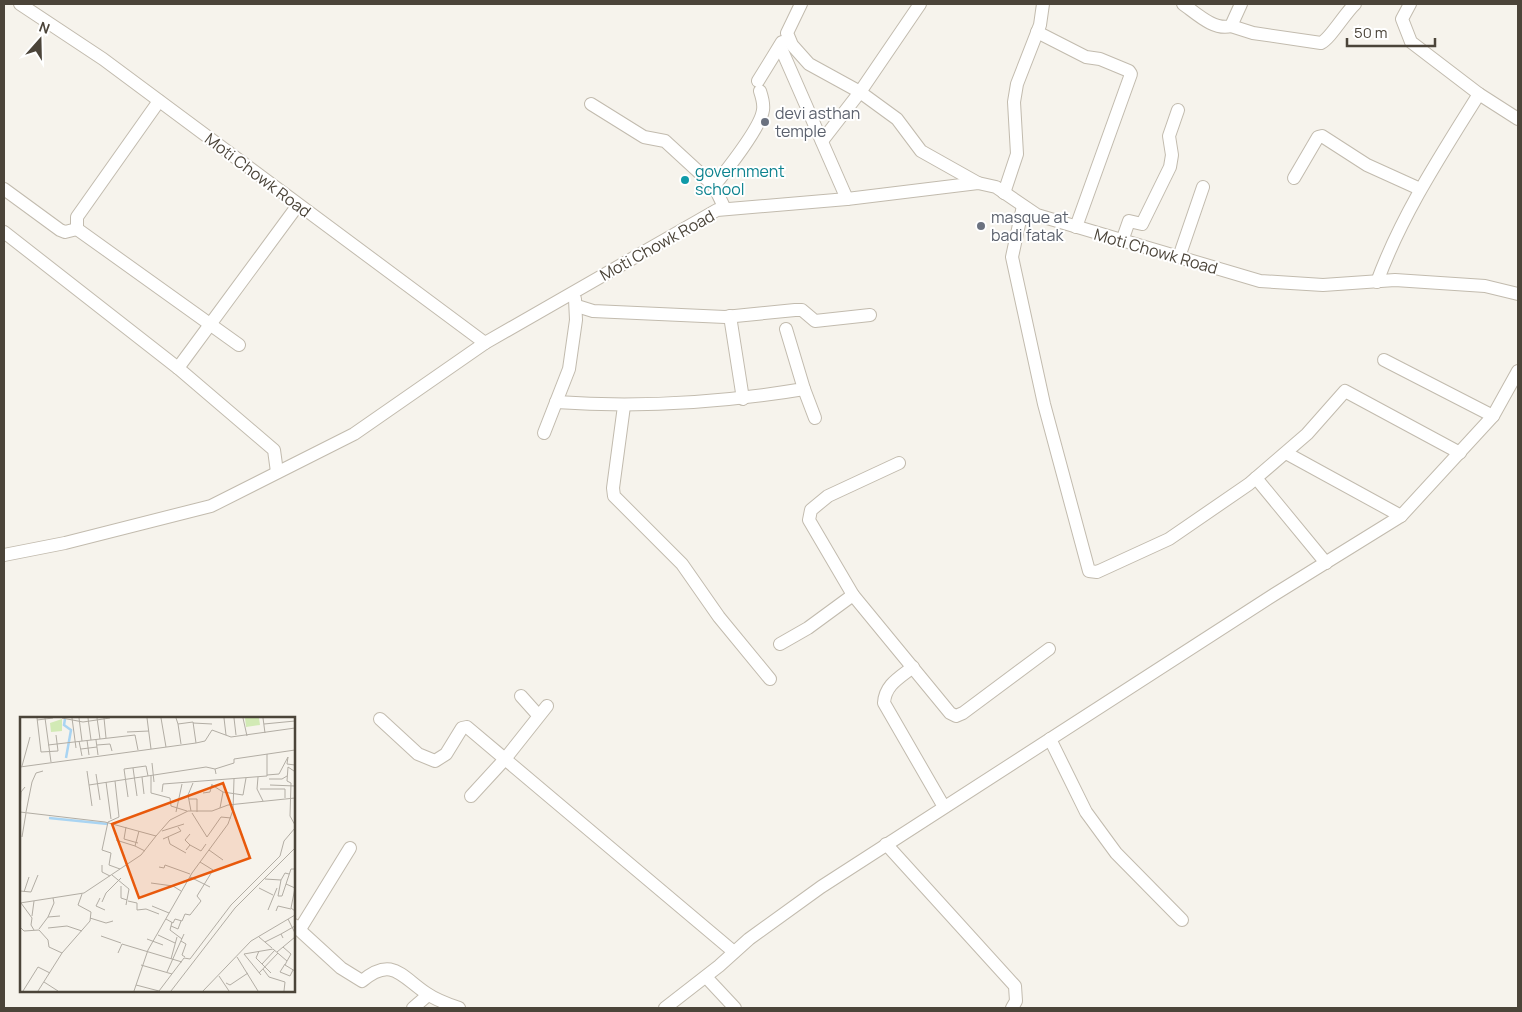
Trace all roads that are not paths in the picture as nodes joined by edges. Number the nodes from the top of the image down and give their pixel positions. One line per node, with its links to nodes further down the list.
1 (20, 4): 15 (street, Moti Chowk Road)
2 (800, 4): 11 (street)
3 (920, 4): 13 (street)
4 (1043, 4): 10 (street)
5 (1183, 4): 9 (street)
6 (1241, 4): 9 (street)
7 (1355, 4): 9 (street)
8 (1410, 4): 14 (street)
9 (1231, 26)
10 (1037, 32): 26 (street); 31 (street)
11 (787, 33): 12 (street); 13 (street)
12 (780, 46): 19 (street); 22 (street)
13 (860, 92): 19 (street); 21 (street)
14 (1479, 94): 18 (street); 25 (street)
15 (160, 101): 28 (street, Moti Chowk Road); 32 (street)
16 (591, 104): 22 (street)
17 (1178, 110): 34 (street)
18 (1518, 120)
19 (822, 141): 27 (street)
20 (1294, 178): 25 (street)
21 (978, 183): 26 (street, Moti Chowk Road); 27 (street, Moti Chowk Road)
22 (714, 186): 30 (street)
23 (1203, 187): 35 (street)
24 (4, 189): 32 (street)
25 (1420, 189): 36 (street)
26 (1004, 193): 29 (street, Moti Chowk Road)
27 (847, 199): 30 (street, Moti Chowk Road)
28 (298, 205): 42 (street); 44 (street, Moti Chowk Road)
29 (1023, 206): 31 (street, Moti Chowk Road); 60 (street)
30 (725, 209): 37 (street, Moti Chowk Road)
31 (1076, 227): 34 (street, Moti Chowk Road)
32 (77, 228): 42 (street)
33 (4, 232): 47 (street)
34 (1122, 241): 35 (street, Moti Chowk Road)
35 (1179, 256): 36 (street, Moti Chowk Road)
36 (1377, 282): 38 (street, Moti Chowk Road)
37 (573, 292): 39 (street); 44 (street, Moti Chowk Road)
38 (1518, 294)
39 (577, 306): 41 (street); 51 (street)
40 (870, 315): 41 (street)
41 (730, 316): 50 (street)
42 (211, 325): 45 (street); 47 (street)
43 (786, 329): 49 (street)
44 (485, 343): 59 (street)
45 (238, 345)
46 (1384, 360): 53 (street)
47 (178, 368): 59 (street)
48 (1518, 371): 53 (street)
49 (804, 390): 50 (street); 54 (street)
50 (743, 399): 52 (street)
51 (556, 402): 52 (street); 55 (street)
52 (624, 406): 68 (street)
53 (1493, 416): 57 (street)
54 (815, 418)
55 (544, 433)
56 (1286, 452): 57 (street); 60 (street); 61 (street)
57 (1460, 453): 61 (street)
58 (899, 463): 64 (street)
59 (277, 472): 62 (street)
60 (1256, 478): 63 (street)
61 (1401, 516): 63 (street)
62 (4, 555)
63 (1326, 562): 71 (street)
64 (853, 595): 65 (street); 67 (street)
65 (780, 644)
66 (1049, 649): 67 (street)
67 (913, 667): 74 (street)
68 (770, 678)
69 (521, 696): 72 (street)
70 (380, 719): 72 (street)
71 (1050, 739): 74 (street); 77 (street)
72 (505, 759): 73 (street); 79 (street)
73 (471, 796)
74 (944, 807): 75 (street)
75 (886, 844): 79 (street); 86 (street)
76 (350, 848): 78 (street)
77 (1182, 920)
78 (297, 927): 81 (street)
79 (734, 952): 80 (street)
80 (706, 977): 84 (street); 85 (street)
81 (428, 995): 82 (street); 83 (street)
82 (413, 1008)
83 (459, 1008)
84 (665, 1008)
85 (735, 1008)
86 (1012, 1008)

